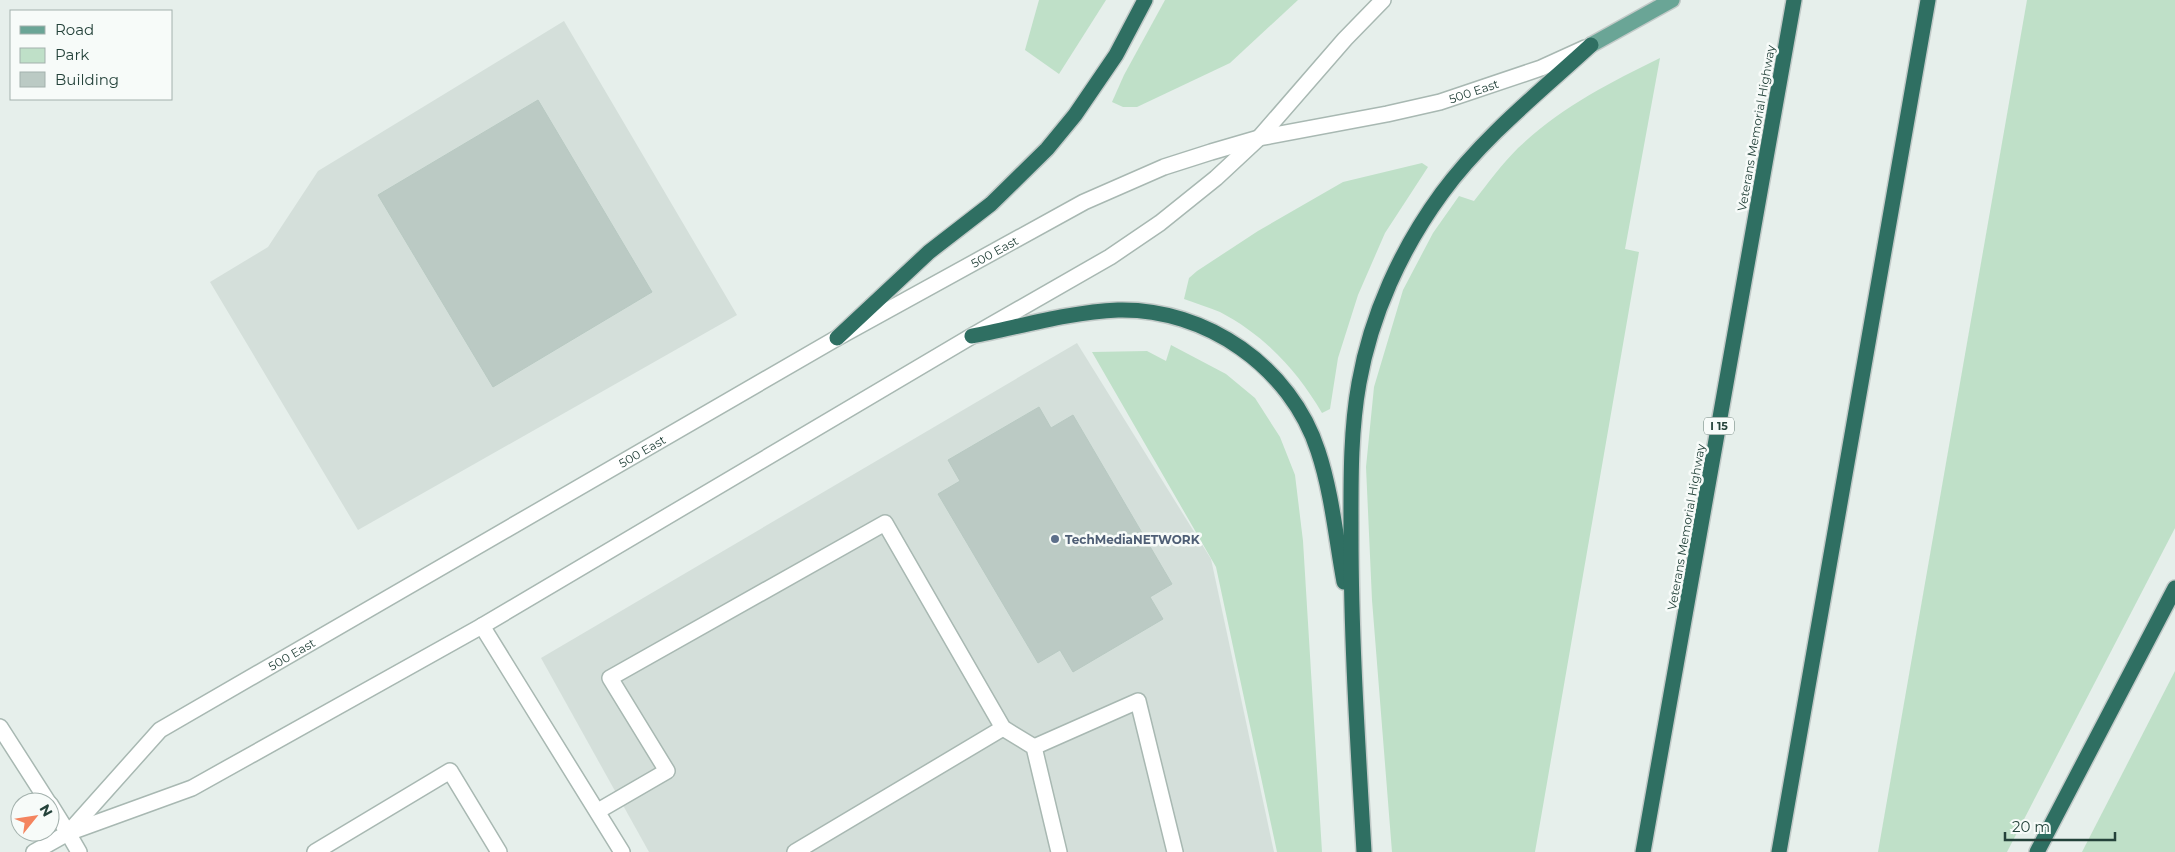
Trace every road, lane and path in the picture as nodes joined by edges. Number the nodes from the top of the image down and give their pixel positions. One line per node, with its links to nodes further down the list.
1 (1145, 0): 9 (highway)
2 (1383, 0): 7 (street, 500 East)
3 (1672, 0): 6 (main road, 500 East)
4 (1794, 0): 29 (highway, Veterans Memorial Highway / I 15)
5 (1928, 0): 30 (highway)
6 (1591, 45): 7 (street, 500 East); 11 (highway)
7 (1258, 138): 8 (street, 500 East); 9 (street, 500 East)
8 (972, 336): 11 (highway); 12 (street, 500 East)
9 (837, 338): 19 (street, 500 East)
10 (2175, 588): 31 (highway)
11 (1351, 623): 28 (highway)
12 (482, 626): 17 (street); 19 (street, 500 East)
13 (0, 726): 16 (street)
14 (1003, 728): 15 (street); 17 (street); 25 (street)
15 (1034, 747): 26 (street); 27 (street)
16 (42, 792)
17 (598, 811): 24 (street)
18 (60, 820): 19 (street)
19 (68, 833): 20 (street, 500 East); 21 (street)
20 (34, 852)
21 (79, 852)
22 (315, 852): 23 (street)
23 (499, 852)
24 (622, 852)
25 (795, 852)
26 (1059, 852)
27 (1175, 852)
28 (1364, 852)
29 (1643, 852)
30 (1779, 852)
31 (2037, 852)

